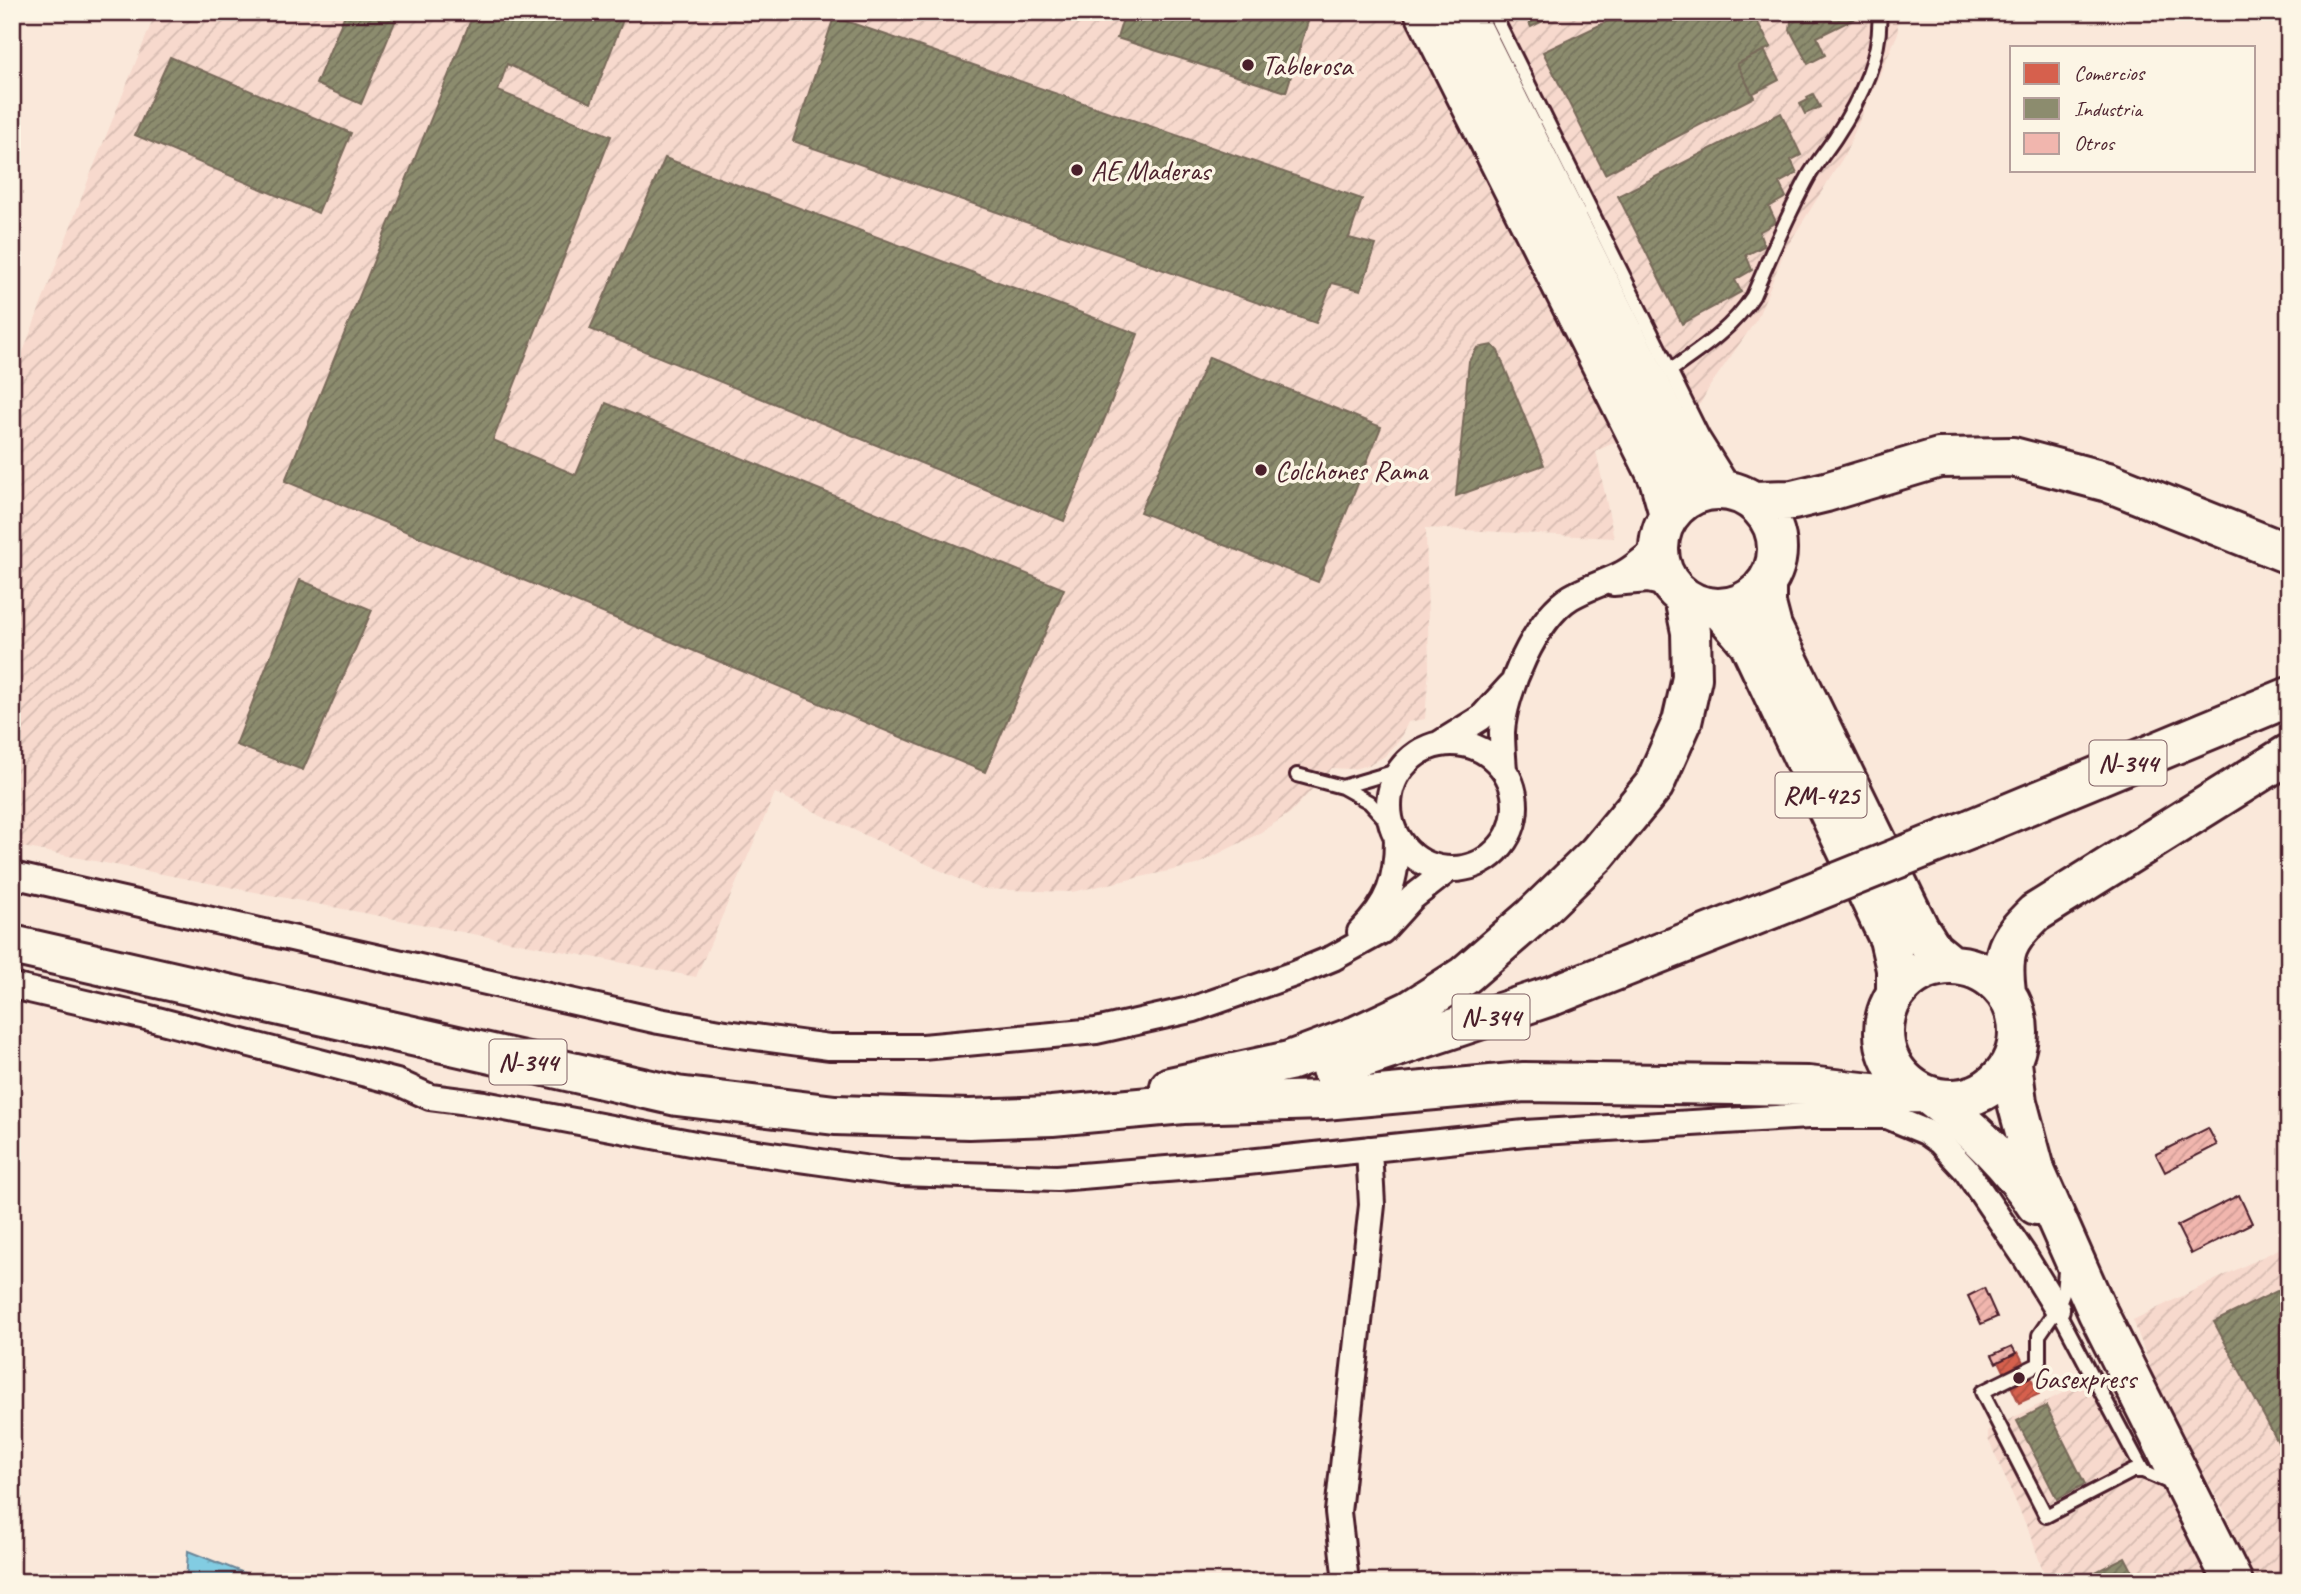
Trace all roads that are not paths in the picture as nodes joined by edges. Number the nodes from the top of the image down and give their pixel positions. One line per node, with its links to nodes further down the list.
1 (1410, 12): 8 (lane)
2 (1432, 12): 8 (main road)
3 (1464, 12): 7 (main road)
4 (1493, 12): 6 (lane)
5 (1879, 12): 6 (lane)
6 (1671, 370): 7 (lane)
7 (1735, 495): 8 (main road); 9 (main road); 10 (main road)
8 (1664, 531): 11 (street); 12 (main road)
9 (2289, 554)
10 (1766, 584): 12 (main road); 26 (main road, RM-425)
11 (1598, 585): 12 (street); 13 (street)
12 (1691, 597): 29 (main road, RM-425); 33 (main road)
13 (1515, 680): 15 (street); 18 (street)
14 (2289, 697): 32 (main road, N-344, bridge)
15 (1439, 744): 17 (street); 18 (street)
16 (2289, 754): 28 (main road)
17 (1400, 769): 20 (lane); 21 (street)
18 (1504, 770): 22 (street)
19 (1297, 775): 20 (lane)
20 (1342, 787): 21 (lane)
21 (1394, 833): 22 (street); 25 (street)
22 (1448, 870): 25 (street)
23 (12, 875): 25 (street)
24 (12, 945): 33 (main road, N-344)
25 (1333, 958)
26 (1950, 964): 28 (main road); 29 (main road)
27 (12, 986): 34 (street)
28 (2006, 992): 30 (main road)
29 (1896, 993): 31 (main road)
30 (2012, 1063): 31 (main road); 35 (main road)
31 (1927, 1095): 32 (main road); 35 (main road)
32 (1183, 1104): 33 (main road, N-344)
33 (1052, 1116)
34 (1369, 1149): 36 (street); 39 (street)
35 (2063, 1245): 36 (lane); 38 (main road)
36 (2057, 1309): 37 (lane); 37 (lane)
37 (2143, 1471): 38 (lane)
38 (2187, 1490): 40 (main road)
39 (1346, 1582)
40 (2233, 1582)

